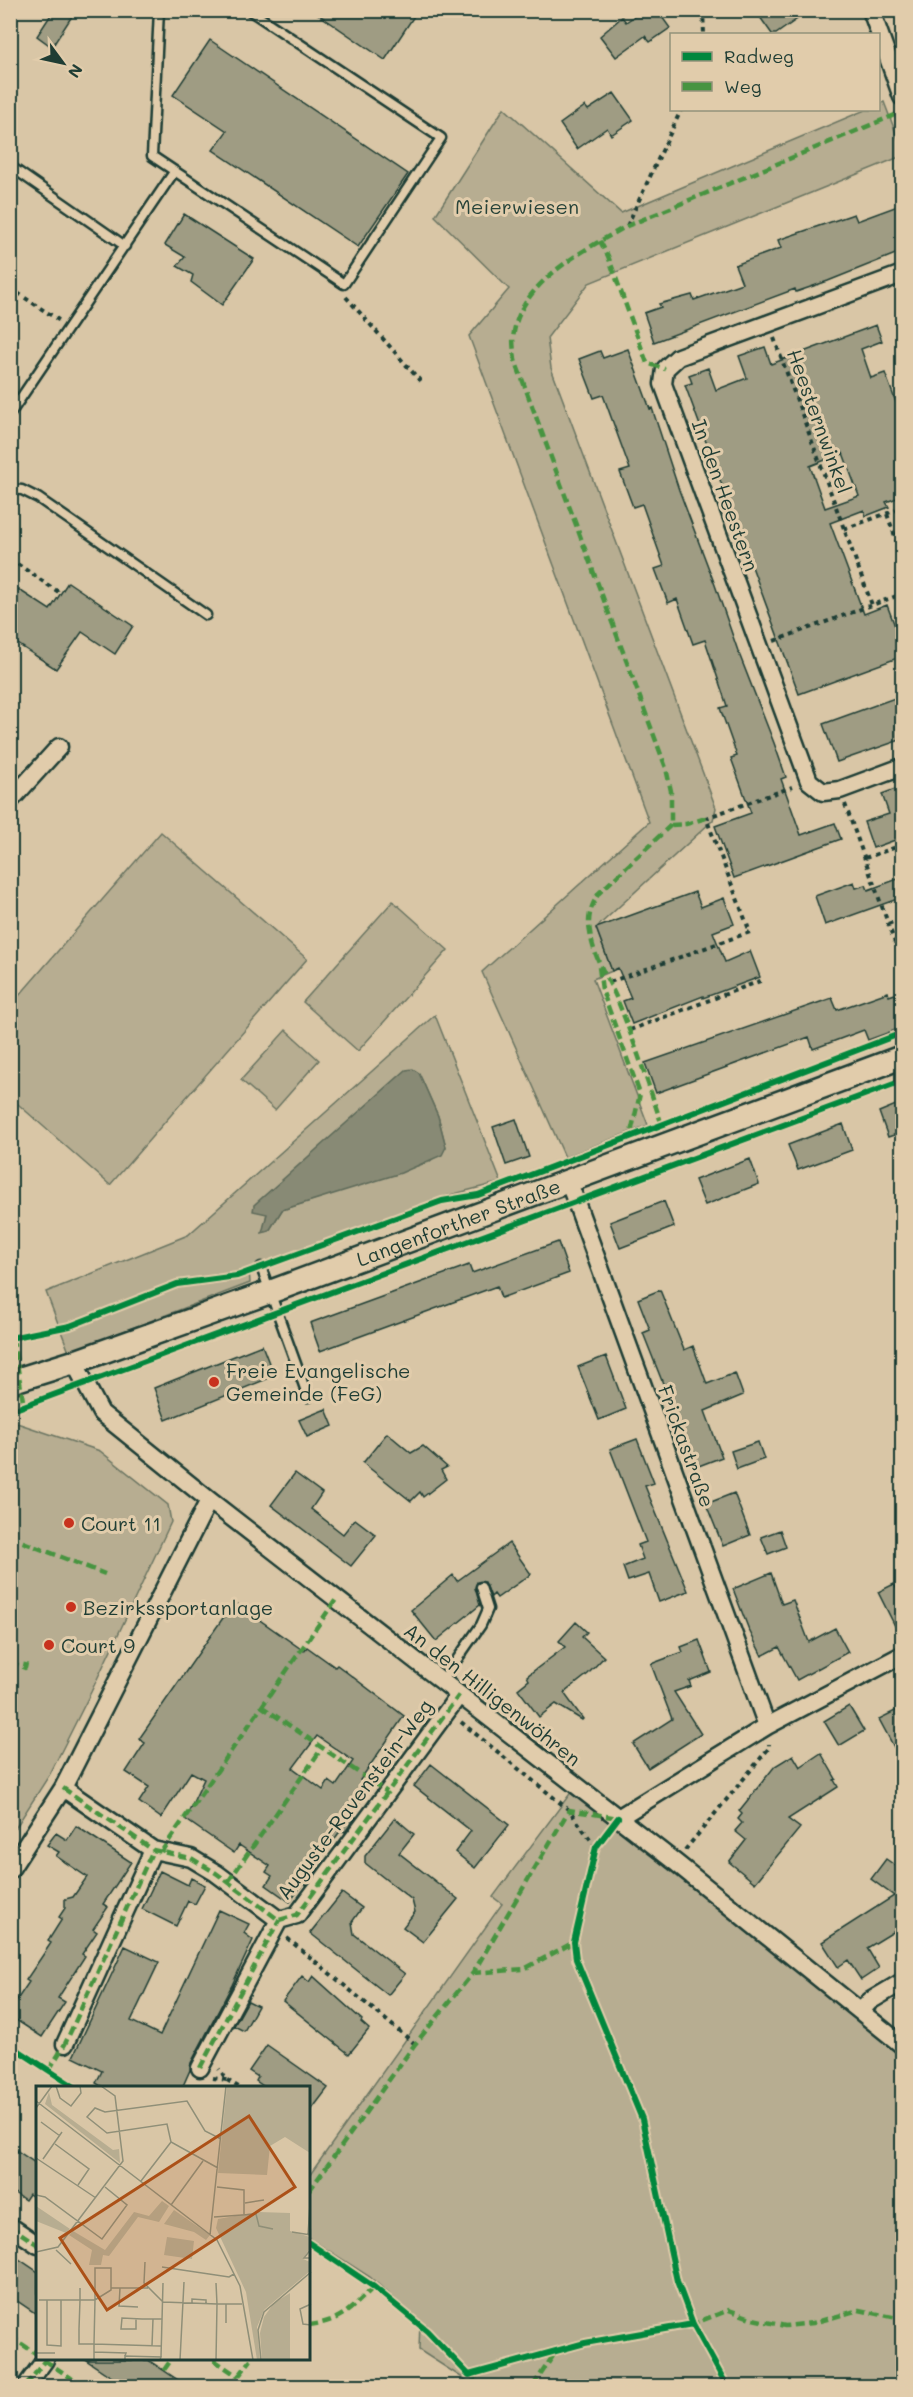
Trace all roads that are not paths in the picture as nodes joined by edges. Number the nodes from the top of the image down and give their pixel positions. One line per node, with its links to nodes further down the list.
1 (159, 10): 8 (lane)
2 (249, 10): 8 (lane)
3 (871, 10): 4 (street)
4 (879, 33)
5 (880, 34): 6 (street)
6 (903, 97)
7 (10, 166): 9 (lane)
8 (174, 172): 9 (lane)
9 (125, 246): 11 (lane)
10 (903, 274): 15 (street, In den Heestern)
11 (10, 414)
12 (10, 489): 13 (lane)
13 (206, 615)
14 (58, 747): 16 (street)
15 (903, 767)
16 (10, 801)
17 (903, 1058): 18 (main road, Langenforther Straße)
18 (568, 1180): 20 (main road, Langenforther Straße); 29 (street, Frickastraße)
19 (261, 1267): 20 (lane)
20 (270, 1292): 21 (main road, Langenforther Straße); 23 (lane)
21 (74, 1362): 22 (main road, Langenforther Straße); 24 (street, An den Hilligenwöhren)
22 (10, 1382)
23 (308, 1397)
24 (209, 1500): 27 (street, An den Hilligenwöhren); 30 (street)
25 (481, 1587): 27 (lane)
26 (903, 1654): 29 (street)
27 (442, 1681): 28 (street, An den Hilligenwöhren)
28 (459, 1695): 31 (street, An den Hilligenwöhren); 34 (street, Auguste-Ravenstein-Weg)
29 (767, 1725): 31 (street)
30 (63, 1788): 32 (street, Auguste-Ravenstein-Weg); 33 (street)
31 (618, 1818): 36 (street, An den Hilligenwöhren)
32 (153, 1850): 34 (street, Auguste-Ravenstein-Weg); 37 (street)
33 (10, 1870)
34 (277, 1924): 39 (street)
35 (903, 1982): 36 (street)
36 (861, 2011): 38 (street, An den Hilligenwöhren)
37 (65, 2044)
38 (903, 2045)
39 (200, 2068)
40 (10, 2226): 41 (street)
41 (36, 2244)
42 (44, 2361): 43 (street)
43 (26, 2386)

